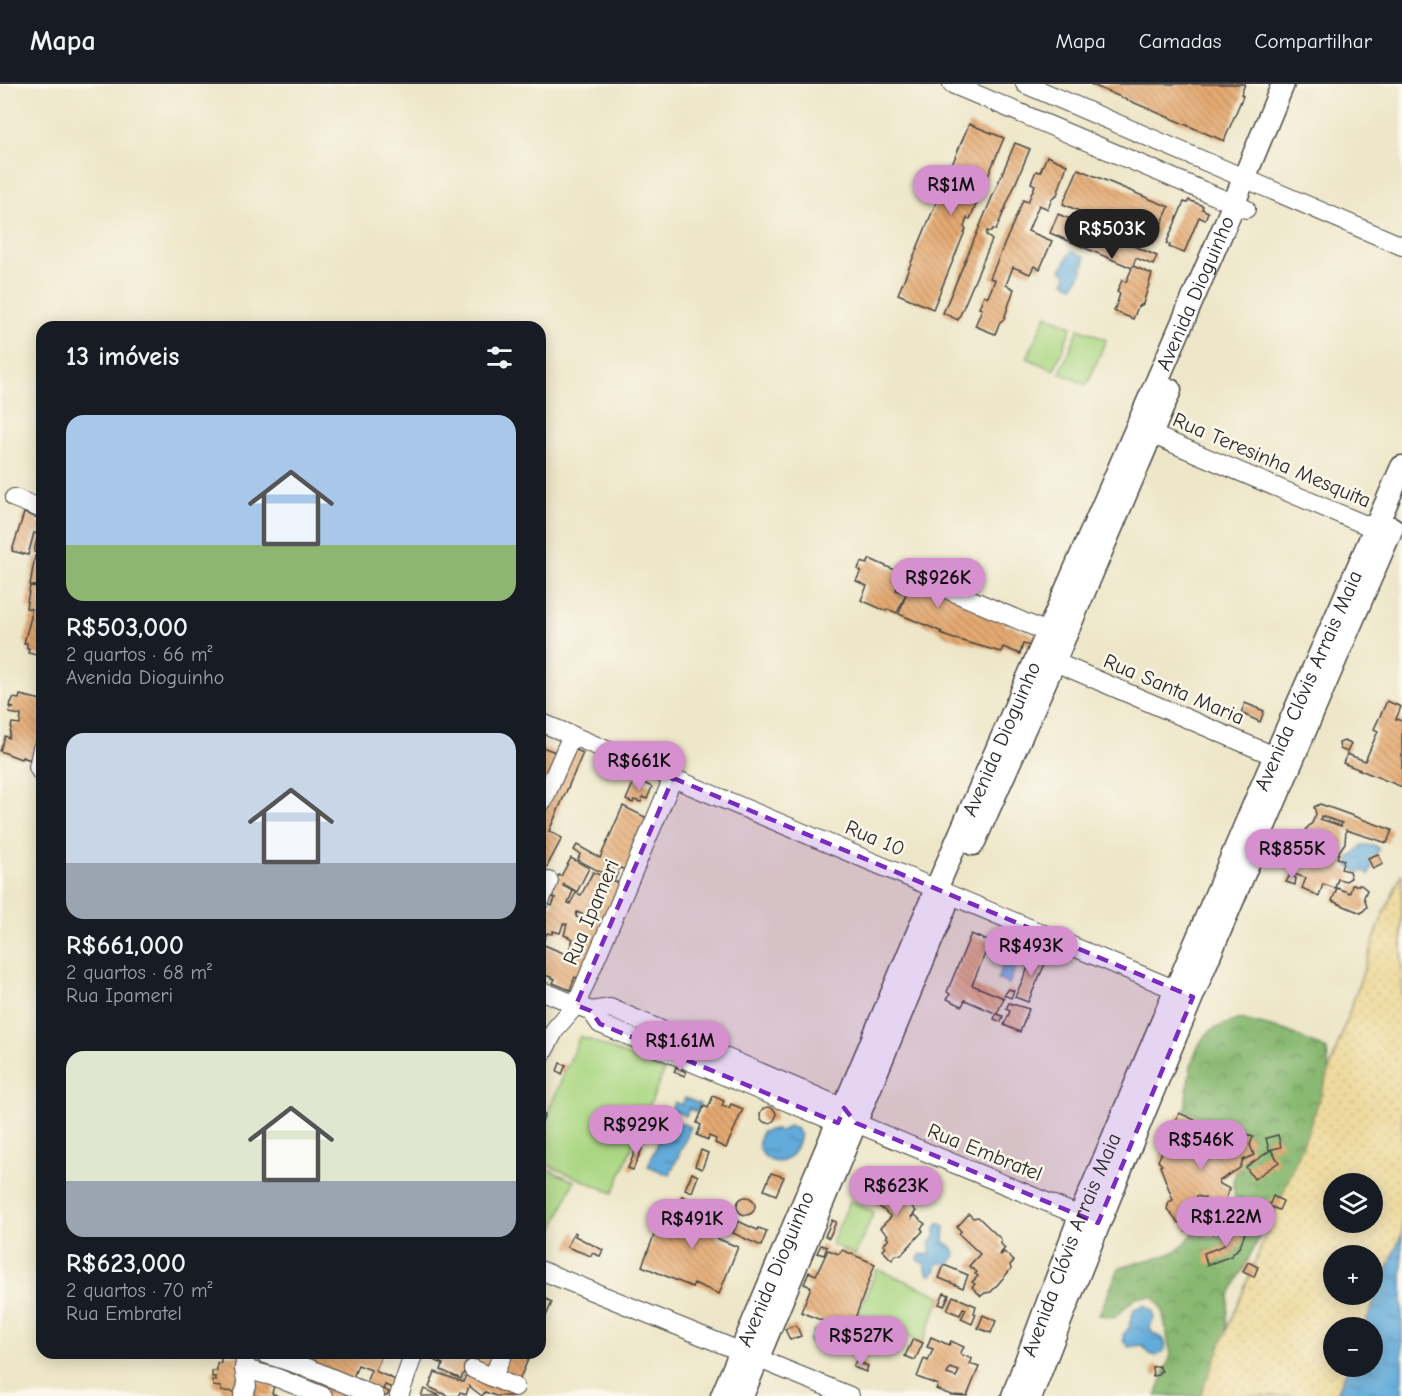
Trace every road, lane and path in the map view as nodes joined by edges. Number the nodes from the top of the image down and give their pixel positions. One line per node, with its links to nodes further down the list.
1 (951, 84): 6 (street)
2 (1025, 84): 5 (street)
3 (1283, 84): 5 (main road, Avenida Dioguinho)
4 (1298, 84): 5 (main road, Avenida Dioguinho)
5 (1250, 182): 6 (main road, Avenida Dioguinho); 7 (street)
6 (1240, 206): 8 (main road, Avenida Dioguinho)
7 (1402, 246)
8 (1144, 430): 13 (street, Rua Teresinha Mesquita); 15 (main road, Avenida Dioguinho); 16 (main road, Avenida Dioguinho)
9 (1402, 467): 13 (main road, Avenida Clóvis Arrais Maia)
10 (14, 498): 12 (street)
11 (1402, 504): 13 (main road, Avenida Clóvis Arrais Maia)
12 (36, 507)
13 (1382, 532): 19 (main road, Avenida Clóvis Arrais Maia)
14 (923, 579): 15 (street)
15 (1049, 633): 16 (main road, Avenida Dioguinho)
16 (1047, 659): 19 (street, Rua Santa Maria); 24 (main road, Avenida Dioguinho)
17 (546, 724): 18 (street, Rua 10)
18 (572, 735): 20 (street, Rua 10); 21 (street)
19 (1283, 760): 26 (main road, Avenida Clóvis Arrais Maia)
20 (673, 777): 24 (street, Rua 10); 27 (street, Rua Ipameri)
21 (546, 794)
22 (549, 881): 23 (street)
23 (546, 888)
24 (944, 891): 26 (street, Rua 10); 29 (main road, Avenida Dioguinho)
25 (546, 992): 27 (street, Rua Embratel)
26 (1185, 994): 30 (main road, Avenida Clóvis Arrais Maia)
27 (584, 1008): 28 (street, Rua Ipameri); 29 (street, Rua Embratel)
28 (546, 1047)
29 (846, 1118): 30 (street, Rua Embratel); 32 (main road, Avenida Dioguinho)
30 (1089, 1219): 47 (main road, Avenida Clóvis Arrais Maia); 48 (main road, Avenida Clóvis Arrais Maia)
31 (546, 1272): 32 (street)
32 (748, 1356): 44 (main road, Avenida Dioguinho); 45 (main road, Avenida Dioguinho); 46 (street)
33 (281, 1359): 42 (street)
34 (412, 1359): 43 (street)
35 (500, 1359): 38 (street)
36 (245, 1361): 40 (street); 41 (street)
37 (473, 1369): 38 (street)
38 (493, 1377): 39 (street)
39 (515, 1387)
40 (243, 1396)
41 (323, 1396)
42 (375, 1396)
43 (399, 1396)
44 (722, 1396)
45 (742, 1396)
46 (850, 1396)
47 (1013, 1396)
48 (1031, 1396)

